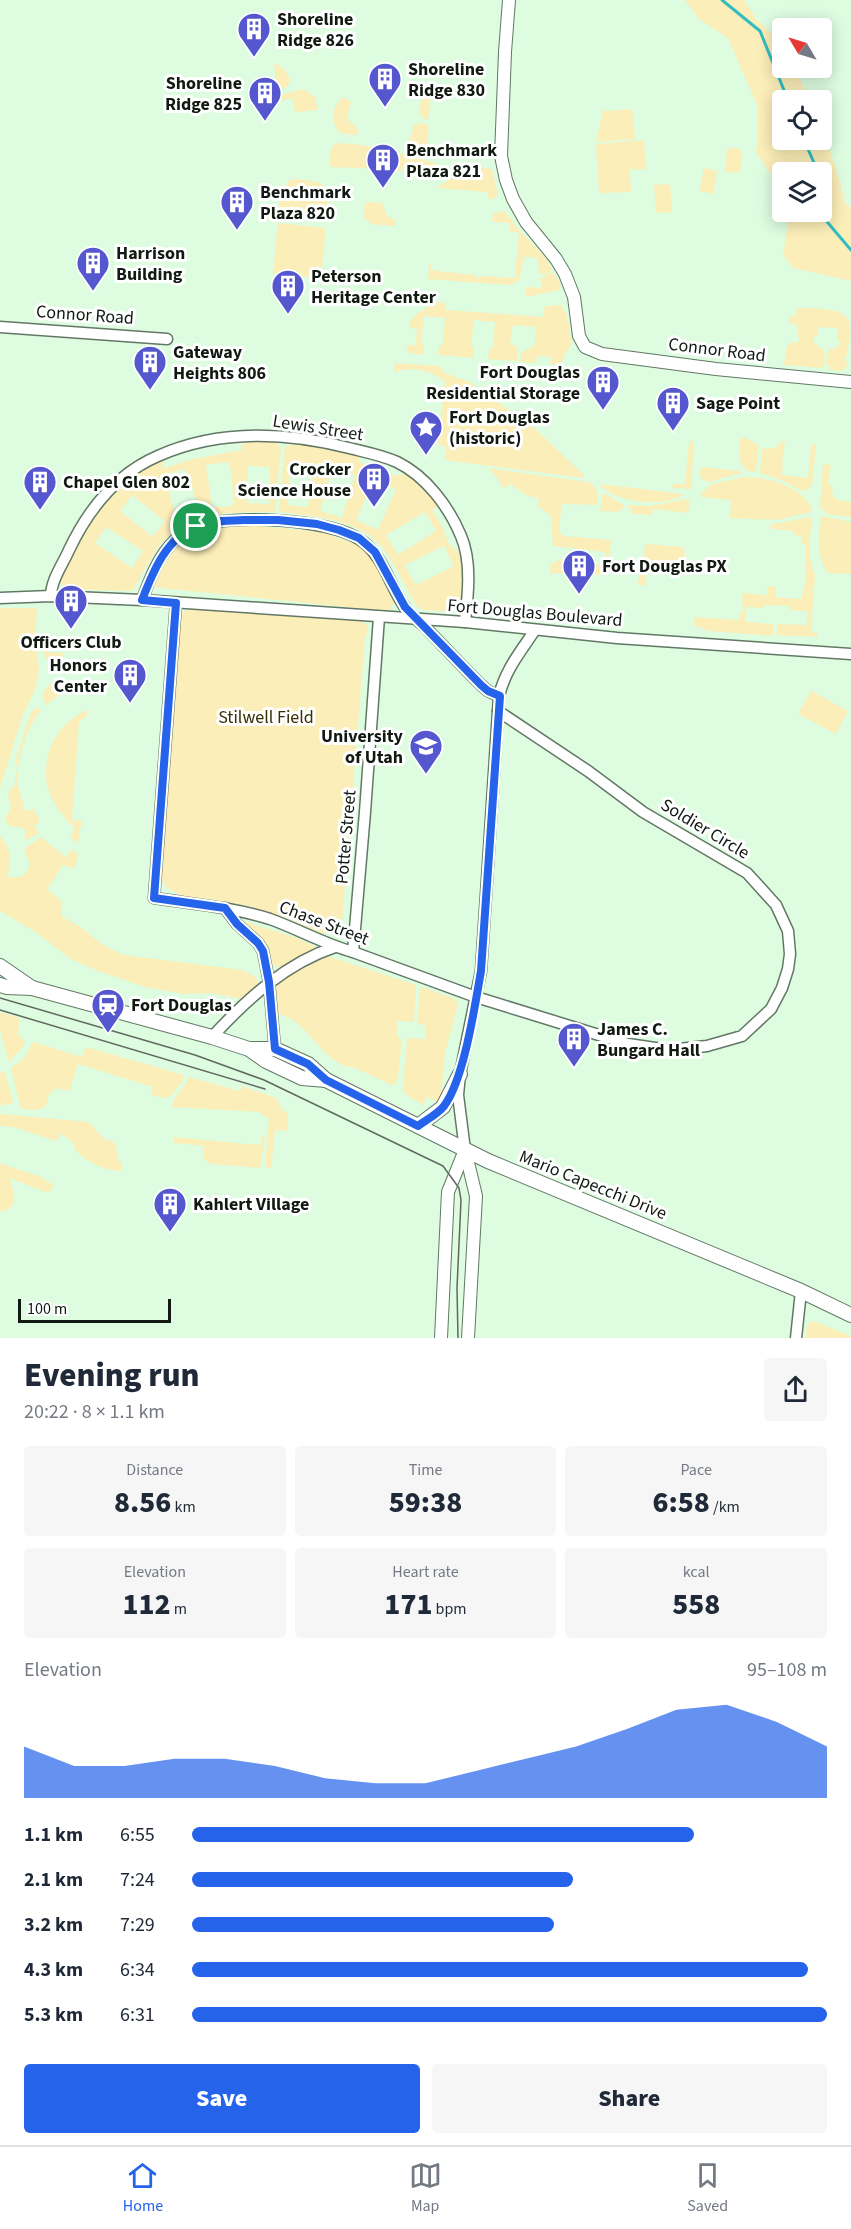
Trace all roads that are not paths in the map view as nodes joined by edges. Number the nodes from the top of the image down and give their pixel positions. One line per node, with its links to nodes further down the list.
1 (509, 0): 4 (street, Connor Road)
2 (0, 327): 3 (street, Connor Road)
3 (167, 339)
4 (851, 382)
5 (51, 596): 6 (street, Fort Douglas Boulevard); 7 (street, Fort Douglas Boulevard); 11 (street, Lewis Street)
6 (0, 598)
7 (142, 600): 8 (street, Fort Douglas Boulevard); 10 (street)
8 (176, 603): 9 (street, Fort Douglas Boulevard); 16 (street, Chase Street)
9 (379, 617): 10 (street, Fort Douglas Boulevard); 18 (street, Potter Street)
10 (417, 620): 11 (street, Fort Douglas Boulevard); 14 (street)
11 (465, 622): 12 (street, Fort Douglas Boulevard)
12 (535, 630): 13 (street, Fort Douglas Boulevard); 14 (street)
13 (851, 654)
14 (500, 696): 15 (street)
15 (498, 711): 25 (street); 25 (street, Soldier Circle)
16 (225, 908): 17 (street, Chase Street); 22 (street)
17 (335, 947): 18 (street, Chase Street); 22 (street)
18 (352, 952): 25 (street, Chase Street)
19 (0, 966): 21 (main road, Mario Capecchi Drive)
20 (0, 974): 21 (main road)
21 (17, 977): 24 (main road, Mario Capecchi Drive)
22 (269, 982): 26 (street); 28 (street)
23 (0, 985): 24 (main road, Mario Capecchi Drive)
24 (32, 988): 26 (main road, Mario Capecchi Drive)
25 (476, 997): 29 (street)
26 (212, 1037): 27 (main road, Mario Capecchi Drive)
27 (249, 1049): 28 (main road, Mario Capecchi Drive); 30 (main road, Mario Capecchi Drive)
28 (275, 1049): 30 (main road, Mario Capecchi Drive)
29 (459, 1074): 31 (main road); 32 (street)
30 (326, 1080): 31 (main road, Mario Capecchi Drive)
31 (418, 1126): 32 (main road, Mario Capecchi Drive)
32 (465, 1150): 33 (main road, Mario Capecchi Drive); 35 (street); 36 (street)
33 (801, 1291): 34 (main road, Mario Capecchi Drive); 37 (street)
34 (851, 1315)
35 (441, 1338)
36 (468, 1338)
37 (796, 1338)

